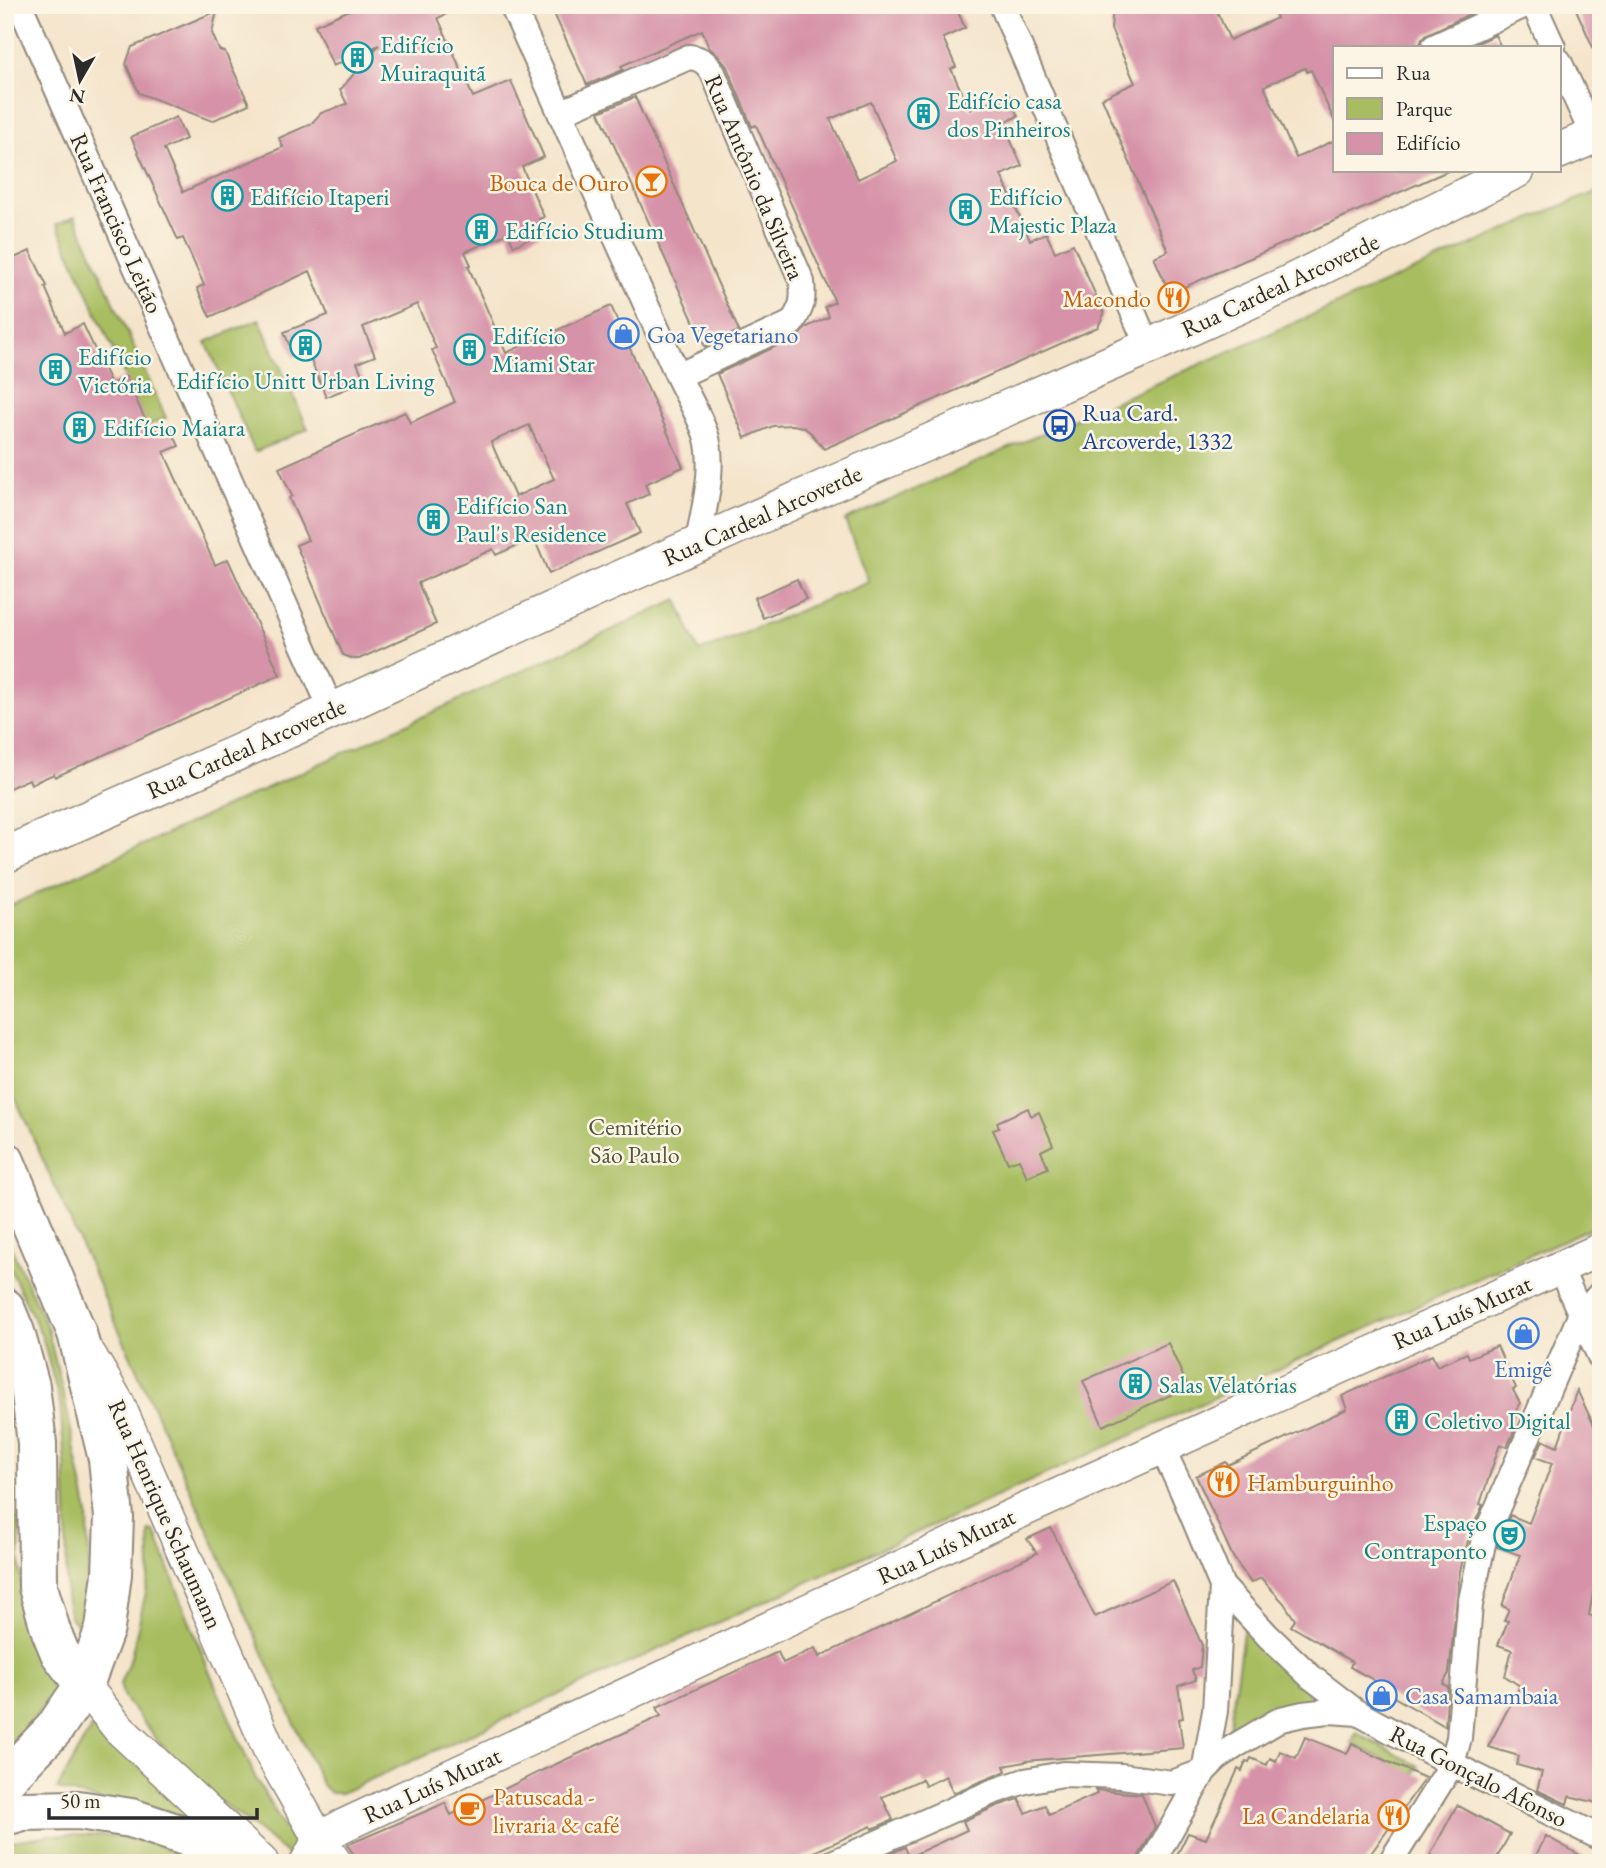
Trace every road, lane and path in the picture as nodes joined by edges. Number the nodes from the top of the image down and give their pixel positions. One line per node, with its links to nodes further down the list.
1 (20, 5): 16 (street, Rua Francisco Leitão)
2 (512, 5): 9 (street)
3 (1002, 5): 13 (street)
4 (1525, 5): 6 (street)
5 (1534, 5): 7 (street)
6 (1436, 46)
7 (1553, 46)
8 (1560, 63): 10 (street)
9 (560, 113): 14 (street); 14 (street, Rua Antônio da Silveira)
10 (1597, 134): 11 (main road)
11 (1560, 150)
12 (1513, 172): 13 (main road, Rua Cardeal Arcoverde)
13 (1148, 347): 15 (main road, Rua Cardeal Arcoverde)
14 (678, 376): 15 (street)
15 (698, 543): 16 (main road, Rua Cardeal Arcoverde)
16 (332, 710): 17 (main road, Rua Cardeal Arcoverde)
17 (5, 855)
18 (5, 1161): 24 (main road, Rua Henrique Schaumann)
19 (1601, 1249): 20 (street, Rua Luís Murat)
20 (1560, 1268): 23 (street); 26 (street, Rua Luís Murat)
21 (1601, 1293): 23 (street)
22 (5, 1308): 28 (main road)
23 (1580, 1316): 25 (street); 30 (street)
24 (77, 1333): 28 (main road); 36 (street, Rua Henrique Schaumann)
25 (1601, 1359)
26 (1161, 1448): 27 (street); 36 (street, Rua Luís Murat)
27 (1222, 1586): 29 (street, Rua Gonçalo Afonso); 31 (street)
28 (84, 1685): 32 (main road); 38 (street)
29 (1358, 1713): 30 (street, Rua Gonçalo Afonso); 31 (street, Rua Gonçalo Afonso)
30 (1452, 1764): 35 (street, Rua Gonçalo Afonso); 41 (street)
31 (1204, 1771): 33 (street, Rua Gonçalo Afonso)
32 (5, 1780)
33 (1180, 1792): 39 (street); 40 (street)
34 (5, 1816): 37 (main road)
35 (1601, 1838)
36 (321, 1855)
37 (251, 1863)
38 (263, 1863)
39 (832, 1863)
40 (1152, 1863)
41 (1390, 1863)

